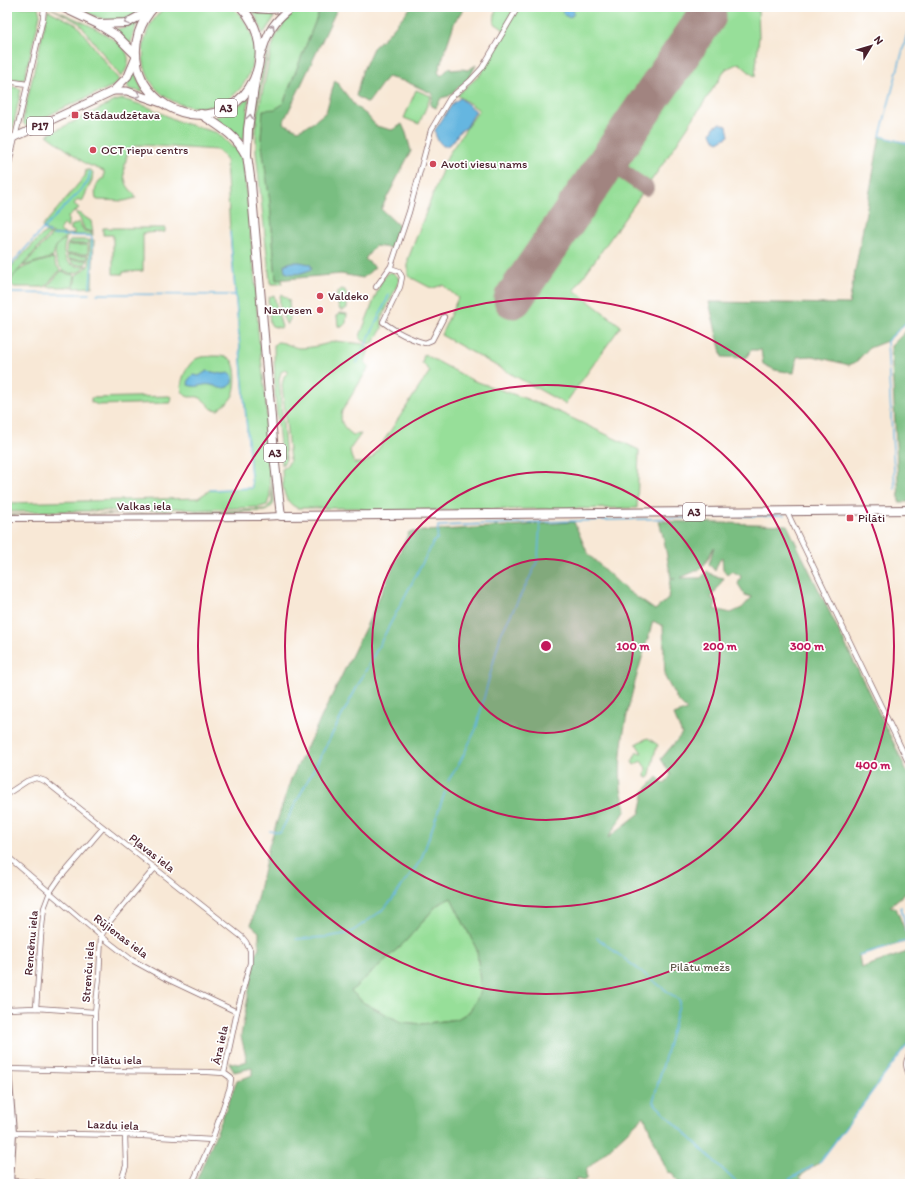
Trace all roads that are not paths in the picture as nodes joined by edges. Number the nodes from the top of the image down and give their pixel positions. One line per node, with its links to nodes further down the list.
1 (44, 7): 14 (street)
2 (62, 7): 9 (highway, A3)
3 (154, 7): 9 (highway, A3, one-way to 9); 11 (highway, A3)
4 (241, 7): 10 (highway, A3)
5 (250, 7): 6 (main road)
6 (288, 7)
7 (293, 7): 10 (main road, one-way to 7)
8 (518, 7): 22 (street)
9 (98, 24): 11 (highway, A3)
10 (260, 55): 12 (highway, A3)
11 (136, 56): 15 (main road, P17); 16 (highway, A3)
12 (256, 74): 17 (highway, A3); 20 (highway, A3, one-way to 12)
13 (7, 81): 14 (street)
14 (27, 84): 18 (street)
15 (113, 91): 16 (main road, one-way to 16); 18 (main road, P17)
16 (162, 103): 17 (highway, A3)
17 (201, 114): 20 (highway, A3)
18 (15, 138): 19 (main road, P17); 21 (street)
19 (7, 141)
20 (246, 155): 27 (highway, A3)
21 (7, 172)
22 (390, 268): 23 (street); 24 (street)
23 (376, 287)
24 (444, 317)
25 (910, 510): 26 (highway, A3)
26 (787, 512): 27 (highway, A3); 29 (street)
27 (281, 516): 28 (main road, Valkas iela)
28 (7, 518)
29 (910, 766)
30 (7, 794): 31 (street, Pļavas iela)
31 (104, 828): 33 (street, Pļavas iela); 34 (street, Rencēnu iela)
32 (7, 856): 34 (street, Rūjienas iela)
33 (155, 868): 35 (street, Strenču iela); 36 (street, Pļavas iela)
34 (50, 892): 35 (street, Rūjienas iela); 37 (street, Rencēnu iela)
35 (101, 936): 39 (street, Strenču iela); 40 (street, Rūjienas iela)
36 (250, 950): 40 (street, Āra iela)
37 (36, 1008): 38 (street); 39 (street)
38 (7, 1009)
39 (95, 1012): 44 (street, Strenču iela)
40 (237, 1012): 45 (street, Āra iela)
41 (910, 1054): 46 (street)
42 (7, 1056): 43 (main road)
43 (8, 1070): 44 (street, Pilātu iela); 47 (main road)
44 (95, 1072): 45 (street, Pilātu iela)
45 (224, 1073): 49 (street, Āra iela)
46 (910, 1076)
47 (13, 1133): 48 (street, Lazdu iela); 50 (main road)
48 (125, 1134): 49 (street, Lazdu iela); 52 (street)
49 (212, 1140): 53 (street, Āra iela)
50 (10, 1183): 51 (street)
51 (47, 1183)
52 (120, 1184)
53 (192, 1184)

